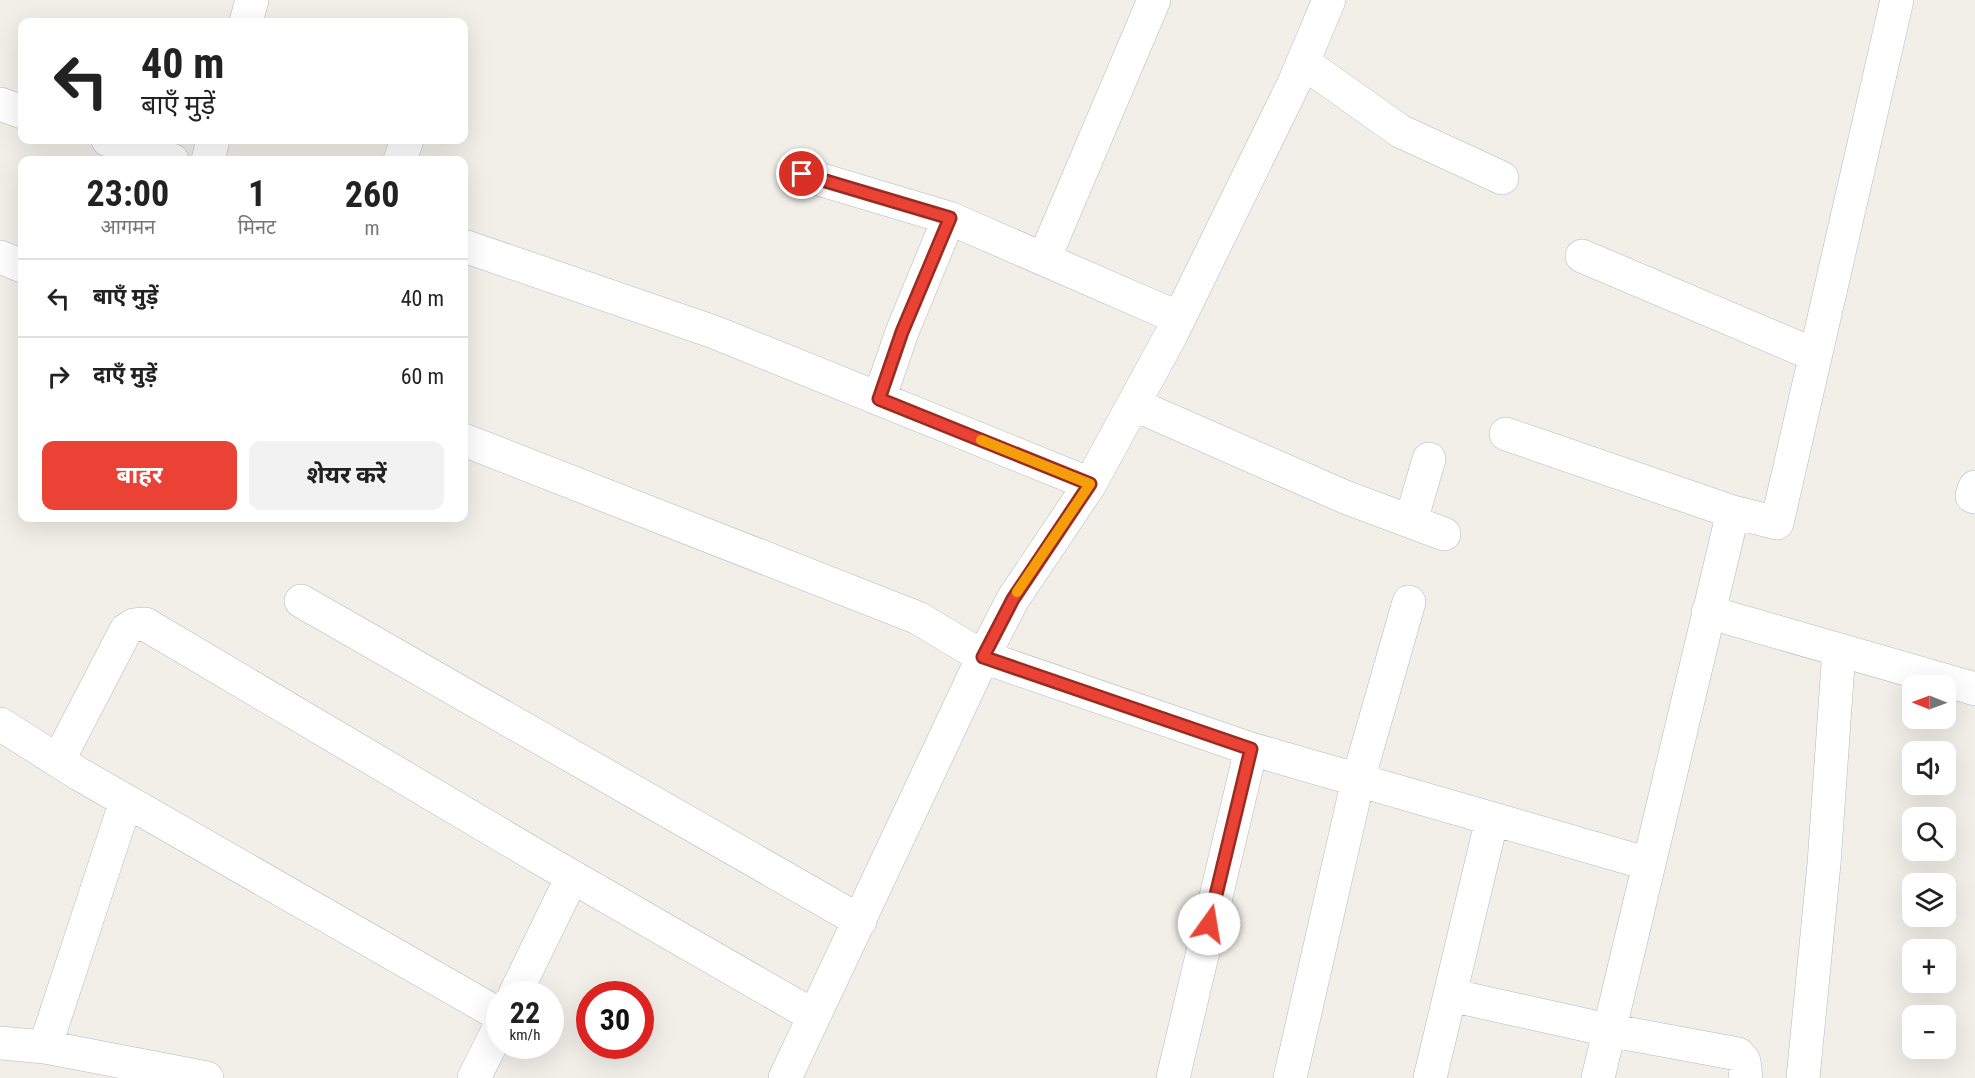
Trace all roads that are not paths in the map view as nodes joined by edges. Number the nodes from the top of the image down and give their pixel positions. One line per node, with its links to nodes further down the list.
1 (252, 0): 5 (street)
2 (1154, 0): 16 (street)
3 (1329, 0): 6 (street)
4 (1897, 0): 18 (street)
5 (247, 18)
6 (1303, 62): 12 (street); 17 (street)
7 (0, 104): 8 (street)
8 (18, 111)
9 (121, 144): 10 (street)
10 (159, 156)
11 (802, 174): 13 (street)
12 (1502, 178)
13 (950, 218): 16 (street); 19 (street)
14 (468, 247): 19 (street)
15 (1582, 256): 18 (street)
16 (1044, 259): 17 (street)
17 (1179, 318): 20 (street)
18 (1815, 354): 27 (street)
19 (879, 399): 24 (street)
20 (1133, 404): 24 (street); 28 (street)
21 (1506, 434): 27 (street)
22 (468, 443): 34 (street)
23 (1429, 459): 28 (street)
24 (1090, 484): 34 (street)
25 (1975, 487): 26 (street)
26 (1975, 496)
27 (1733, 512): 32 (street)
28 (1411, 521): 29 (street)
29 (1444, 534)
30 (301, 601): 44 (street)
31 (1409, 602): 39 (street)
32 (1708, 612): 33 (street); 42 (street)
33 (1839, 650): 35 (street); 61 (street)
34 (983, 657): 37 (street); 44 (street)
35 (1975, 689)
36 (0, 724): 38 (street)
37 (1251, 749): 39 (street); 56 (street)
38 (59, 759): 40 (street); 43 (street)
39 (1358, 780): 41 (street); 57 (street)
40 (126, 801): 47 (street); 51 (street)
41 (1492, 819): 42 (street); 46 (street)
42 (1649, 864): 49 (street)
43 (572, 877): 45 (street); 48 (street)
44 (860, 921): 48 (street)
45 (521, 981)
46 (1450, 995): 49 (street); 58 (street)
47 (486, 1007)
48 (814, 1016): 55 (street)
49 (1608, 1030): 59 (street); 60 (street)
50 (0, 1043): 51 (street)
51 (45, 1047): 53 (street)
52 (486, 1054): 54 (street)
53 (207, 1078)
54 (474, 1078)
55 (785, 1078)
56 (1173, 1078)
57 (1290, 1078)
58 (1430, 1078)
59 (1598, 1078)
60 (1746, 1078)
61 (1803, 1078)

